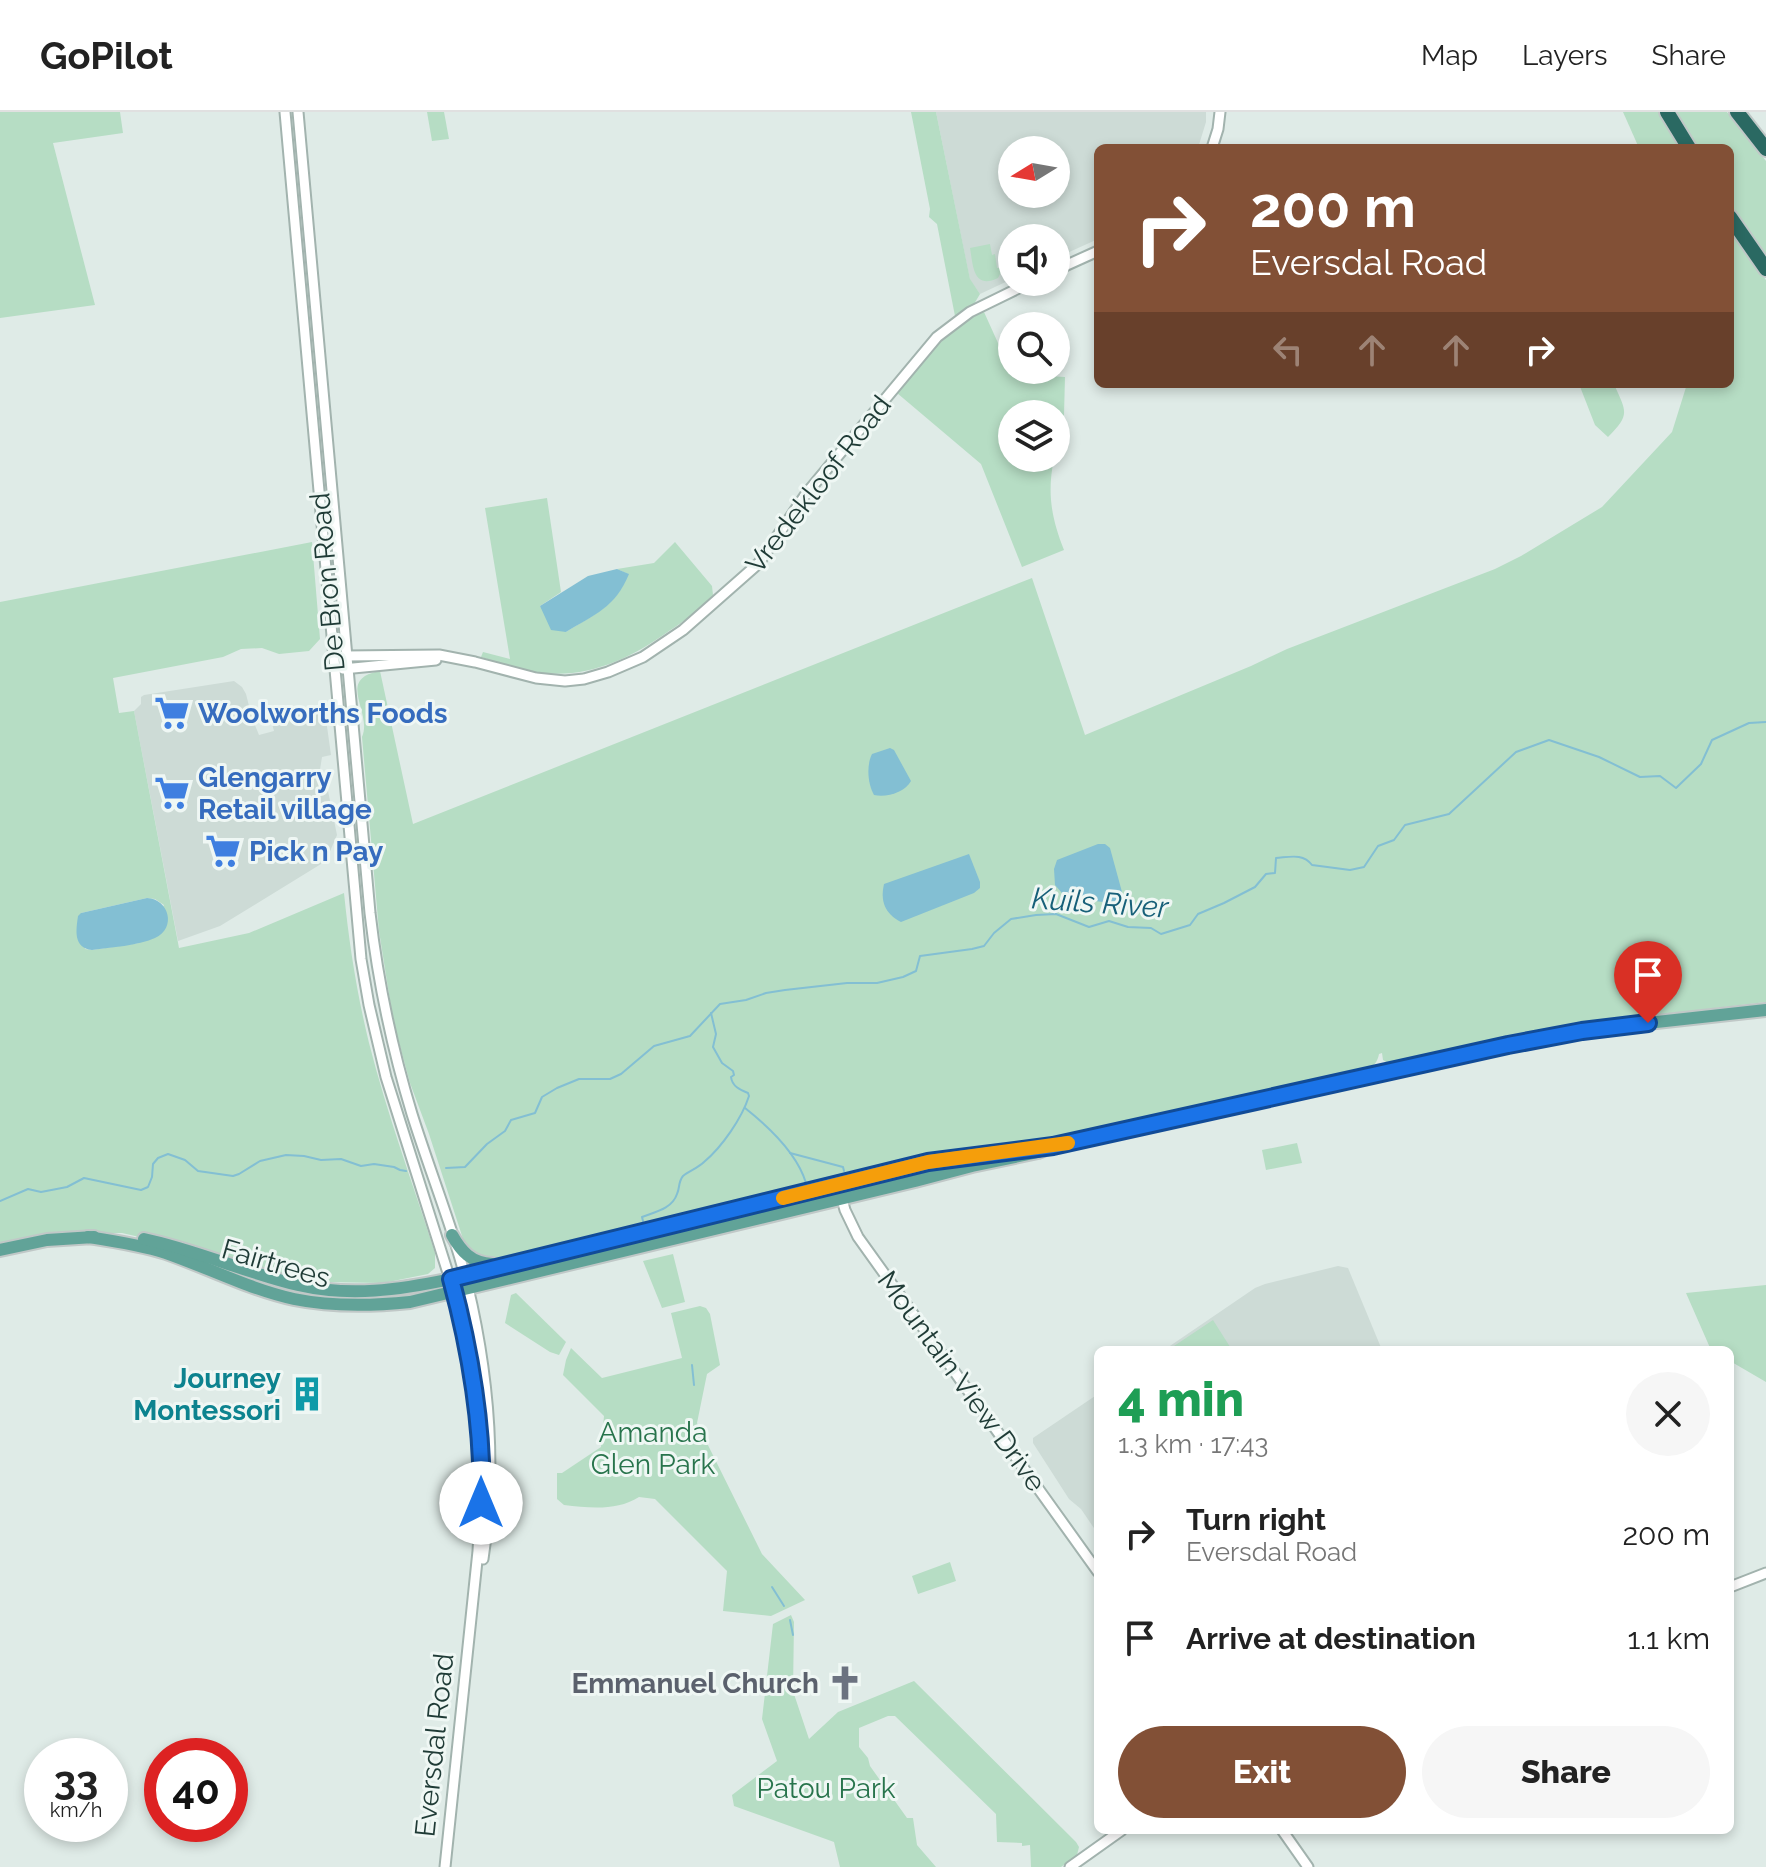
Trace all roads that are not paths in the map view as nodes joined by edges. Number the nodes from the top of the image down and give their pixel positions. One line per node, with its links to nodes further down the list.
1 (285, 112): 15 (street, De Bron Road)
2 (298, 112): 14 (street, De Bron Road)
3 (1220, 112): 6 (street)
4 (1667, 112): 7 (highway)
5 (1737, 112): 8 (highway)
6 (1213, 144)
7 (1687, 144)
8 (1766, 149)
9 (1734, 223): 12 (highway)
10 (1094, 253): 11 (street)
11 (1070, 264)
12 (1766, 269)
13 (1003, 296): 16 (street, Vredekloof Road)
14 (347, 656): 15 (street, Vredekloof Road); 16 (street, Vredekloof Road); 17 (street, De Bron Road)
15 (332, 657): 18 (street, De Bron Road)
16 (455, 659): 17 (street, Vredekloof Road)
17 (349, 669): 18 (street, Vredekloof Road); 23 (street, De Bron Road)
18 (334, 670): 28 (street, De Bron Road)
19 (1766, 1010): 20 (main road)
20 (1053, 1146): 21 (main road); 22 (main road)
21 (838, 1184): 22 (street, Mountain View Drive); 26 (main road)
22 (842, 1198): 29 (main road); 30 (street, Mountain View Drive)
23 (452, 1235): 26 (main road); 27 (street, De Bron Road)
24 (88, 1237): 25 (main road, Fairtrees); 28 (main road, Fairtrees); 29 (main road, Fairtrees)
25 (0, 1250)
26 (506, 1264): 27 (main road)
27 (464, 1275): 28 (main road, Fairtrees); 29 (street, Eversdal Road)
28 (451, 1279): 29 (street, Eversdal Road)
29 (461, 1290): 35 (street, Eversdal Road)
30 (1094, 1566)
31 (1766, 1573): 32 (street)
32 (1734, 1585)
33 (1116, 1834): 36 (street)
34 (1285, 1834): 37 (street)
35 (445, 1867)
36 (1070, 1867)
37 (1308, 1867)

